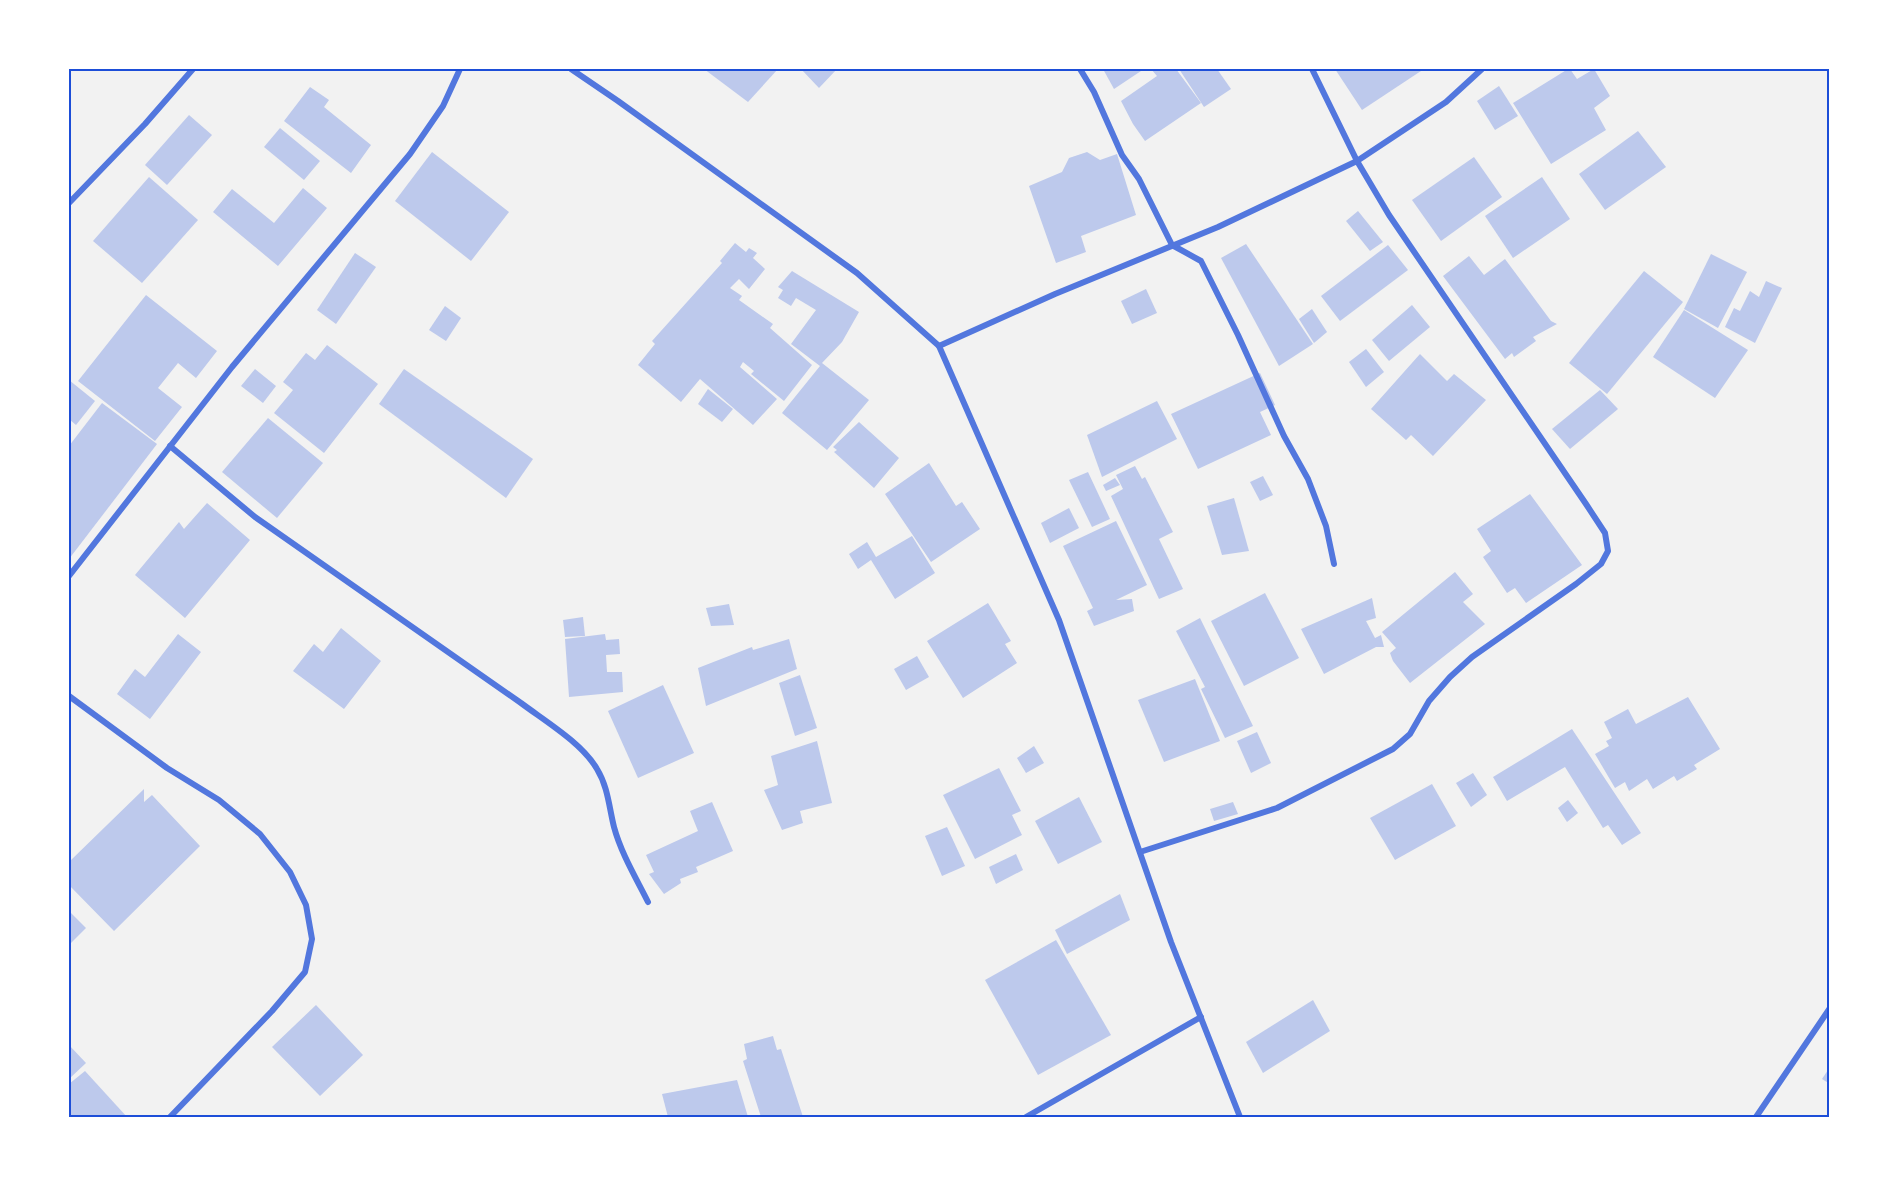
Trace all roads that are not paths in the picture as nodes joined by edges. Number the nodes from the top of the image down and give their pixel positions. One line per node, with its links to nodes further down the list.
1 (193, 69): 8 (street)
2 (460, 69): 11 (street)
3 (571, 69): 10 (street)
4 (1080, 69): 9 (street)
5 (1312, 69): 7 (street)
6 (1482, 69): 7 (street)
7 (1357, 161): 9 (street); 15 (street)
8 (69, 203)
9 (1172, 245): 10 (street); 12 (street)
10 (939, 346): 15 (street)
11 (170, 446): 13 (street); 16 (street)
12 (1334, 564)
13 (69, 576)
14 (69, 696): 19 (street)
15 (1140, 852): 18 (street)
16 (648, 902)
17 (1830, 1008): 22 (street)
18 (1201, 1017): 20 (street); 21 (street)
19 (170, 1117)
20 (1026, 1117)
21 (1240, 1117)
22 (1756, 1117)

